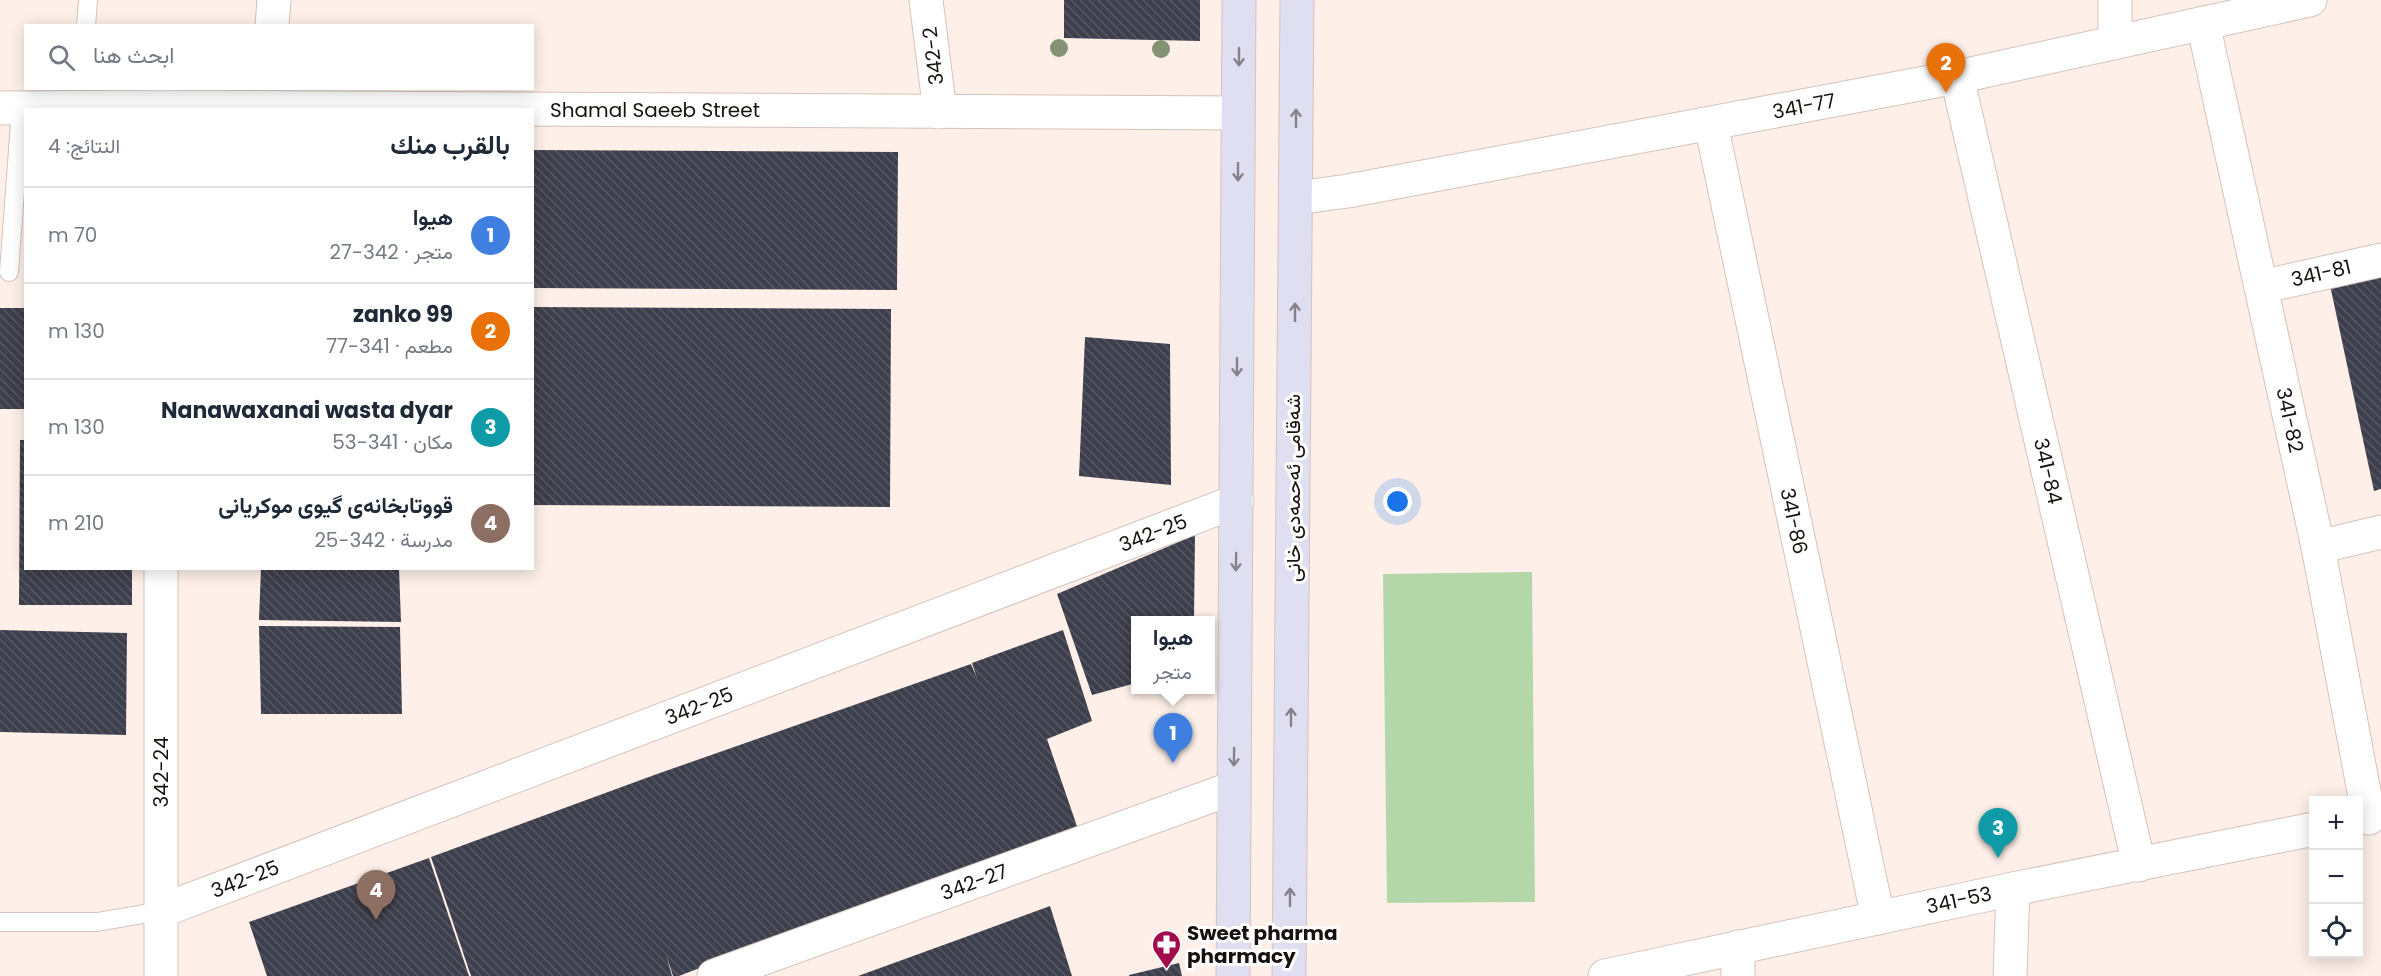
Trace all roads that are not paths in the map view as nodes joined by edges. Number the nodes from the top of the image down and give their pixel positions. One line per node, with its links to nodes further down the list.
1 (88, 0): 9 (lane)
2 (274, 0): 10 (street)
3 (926, 0): 17 (street, 342-2)
4 (1239, 0): 18 (main road, one-way to 18)
5 (1297, 0): 20 (main road, شەقامی ئەحمەدی خانی, one-way to 5)
6 (2115, 0): 11 (street)
7 (2310, 0): 8 (street, 341-77)
8 (2203, 23): 11 (street, 341-77); 23 (street, 341-82)
9 (86, 24)
10 (272, 24)
11 (2115, 42): 12 (street, 341-77)
12 (1957, 77): 19 (street, 341-77); 31 (street, 341-84)
13 (81, 98): 15 (street, Shamal Saeeb Street); 16 (street, Shamal Saeeb Street)
14 (269, 98): 15 (street, Shamal Saeeb Street); 17 (street, Shamal Saeeb Street)
15 (161, 108)
16 (10, 109): 22 (lane)
17 (940, 112): 18 (street, Shamal Saeeb Street)
18 (1238, 113): 24 (main road, one-way to 24)
19 (1711, 124): 20 (street, 341-77); 34 (street, 341-86)
20 (1296, 198): 40 (main road, شەقامی ئەحمەدی خانی, one-way to 20)
21 (2381, 260): 23 (street, 341-81)
22 (9, 272)
23 (2261, 287): 26 (street, 341-82)
24 (1237, 501): 28 (main road, one-way to 28); 33 (street, 342-25)
25 (2381, 532): 26 (street)
26 (2318, 547): 29 (street, 341-82)
27 (161, 570): 33 (street, 342-24)
28 (1233, 788): 38 (street, 342-27); 39 (main road)
29 (2370, 818)
30 (2309, 830): 31 (street, 341-53)
31 (2139, 865): 32 (street, 341-53)
32 (2013, 889): 34 (street, 341-53); 42 (street)
33 (161, 911): 35 (lane); 37 (street, 342-24)
34 (1878, 918): 36 (street, 341-53)
35 (0, 922)
36 (1738, 962): 41 (street, 341-53)
37 (161, 976)
38 (714, 976)
39 (1233, 976)
40 (1289, 976)
41 (1605, 976)
42 (2010, 976)

